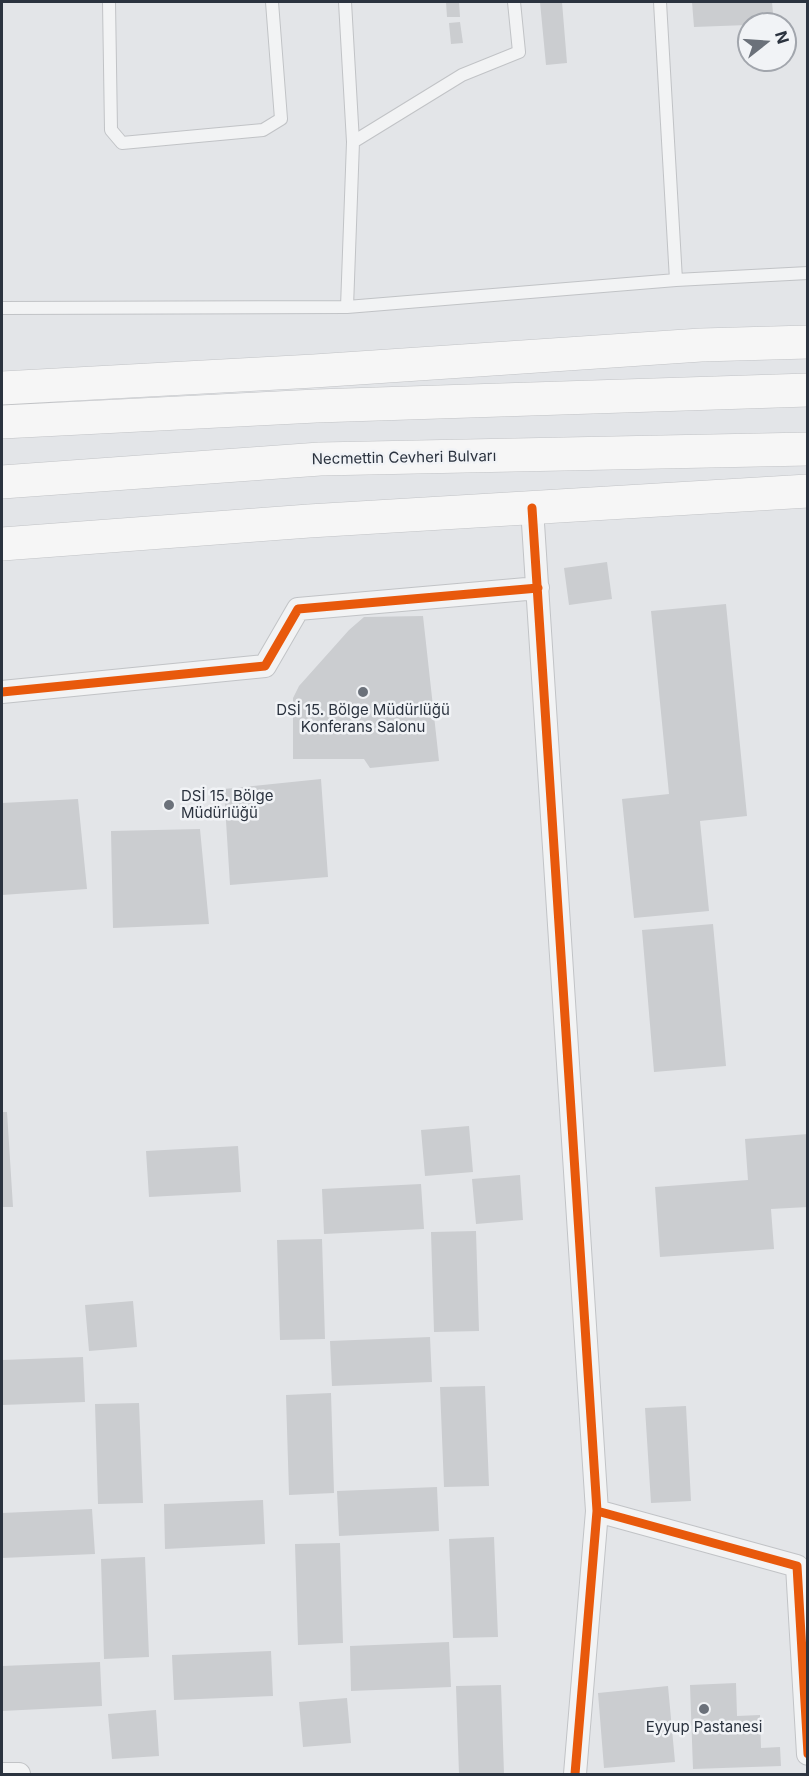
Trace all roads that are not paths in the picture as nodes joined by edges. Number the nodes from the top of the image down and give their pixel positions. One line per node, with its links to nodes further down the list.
1 (109, 2): 2 (lane)
2 (272, 2)
3 (345, 2): 6 (lane)
4 (514, 2): 6 (lane)
5 (660, 2): 8 (lane)
6 (353, 142): 9 (lane)
7 (807, 273): 8 (lane)
8 (676, 280): 9 (lane)
9 (347, 307): 10 (lane)
10 (2, 308)
11 (807, 342): 12 (main road)
12 (2, 388)
13 (807, 390): 14 (main road)
14 (2, 422)
15 (807, 449): 16 (main road, Necmettin Cevheri Bulvarı)
16 (2, 482)
17 (807, 491): 18 (main road)
18 (532, 508): 19 (main road); 20 (street)
19 (2, 543)
20 (538, 588): 21 (street); 22 (street)
21 (2, 693)
22 (597, 1511): 23 (street); 27 (street)
23 (802, 1567): 24 (street)
24 (807, 1754)
25 (2, 1774): 26 (street)
26 (19, 1774)
27 (576, 1774)

